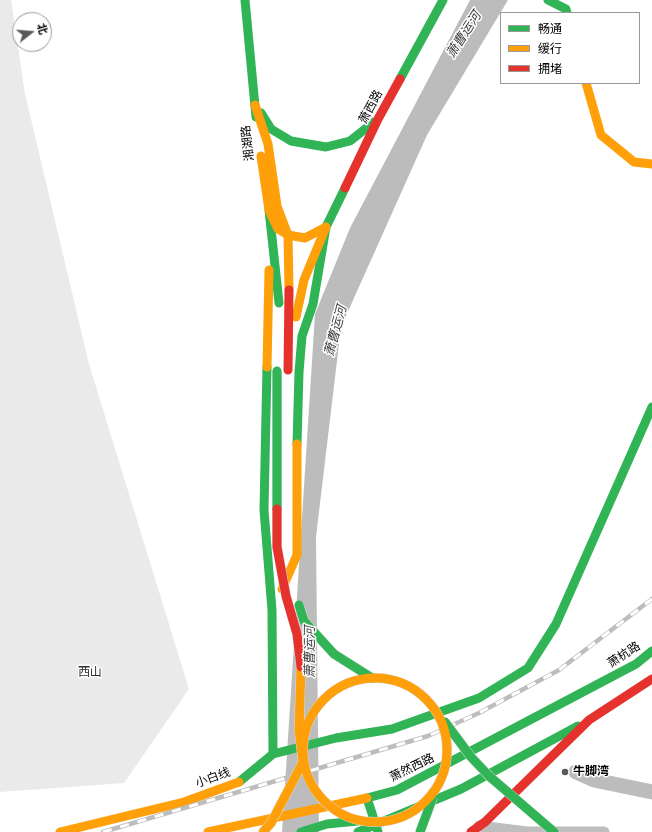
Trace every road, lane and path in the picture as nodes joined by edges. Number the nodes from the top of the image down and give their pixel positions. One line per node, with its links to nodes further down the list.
1 (245, 0): 6 (main road, 湘湖路)
2 (443, 0): 7 (main road, 萧西路)
3 (548, 0): 4 (main road)
4 (567, 12)
5 (586, 84): 8 (main road)
6 (255, 105): 7 (main road); 9 (main road, 湘湖路); 11 (main road)
7 (378, 119): 10 (main road, 萧西路)
8 (652, 164)
9 (269, 210): 11 (main road, 湘湖路); 12 (main road); 18 (main road)
10 (326, 227): 11 (main road); 13 (main road); 18 (main road)
11 (288, 235): 13 (main road)
12 (279, 312)
13 (288, 355): 15 (main road)
14 (277, 367): 26 (main road, bridge)
15 (288, 374)
16 (652, 407): 25 (main road)
17 (287, 481): 20 (main road, bridge)
18 (272, 610): 25 (main road)
19 (652, 651): 21 (main road, 萧杭路)
20 (372, 678): 23 (main road, bridge); 26 (main road, bridge)
21 (609, 678): 28 (main road, 萧然西路)
22 (652, 679): 24 (main road)
23 (428, 701): 27 (main road, bridge); 38 (main road, bridge)
24 (589, 720): 30 (main road); 31 (main road)
25 (273, 754): 32 (main road, 小白线)
26 (303, 762): 29 (main road, bridge); 34 (main road, bridge)
27 (437, 788): 29 (main road, bridge); 37 (main road, bridge)
28 (367, 798): 31 (main road); 33 (main road, 萧然西路)
29 (358, 821): 31 (main road); 35 (main road)
30 (475, 829): 39 (street)
31 (375, 830): 36 (main road)
32 (60, 832)
33 (208, 832)
34 (263, 832)
35 (301, 832)
36 (358, 832)
37 (420, 832)
38 (554, 832)
39 (604, 832)

